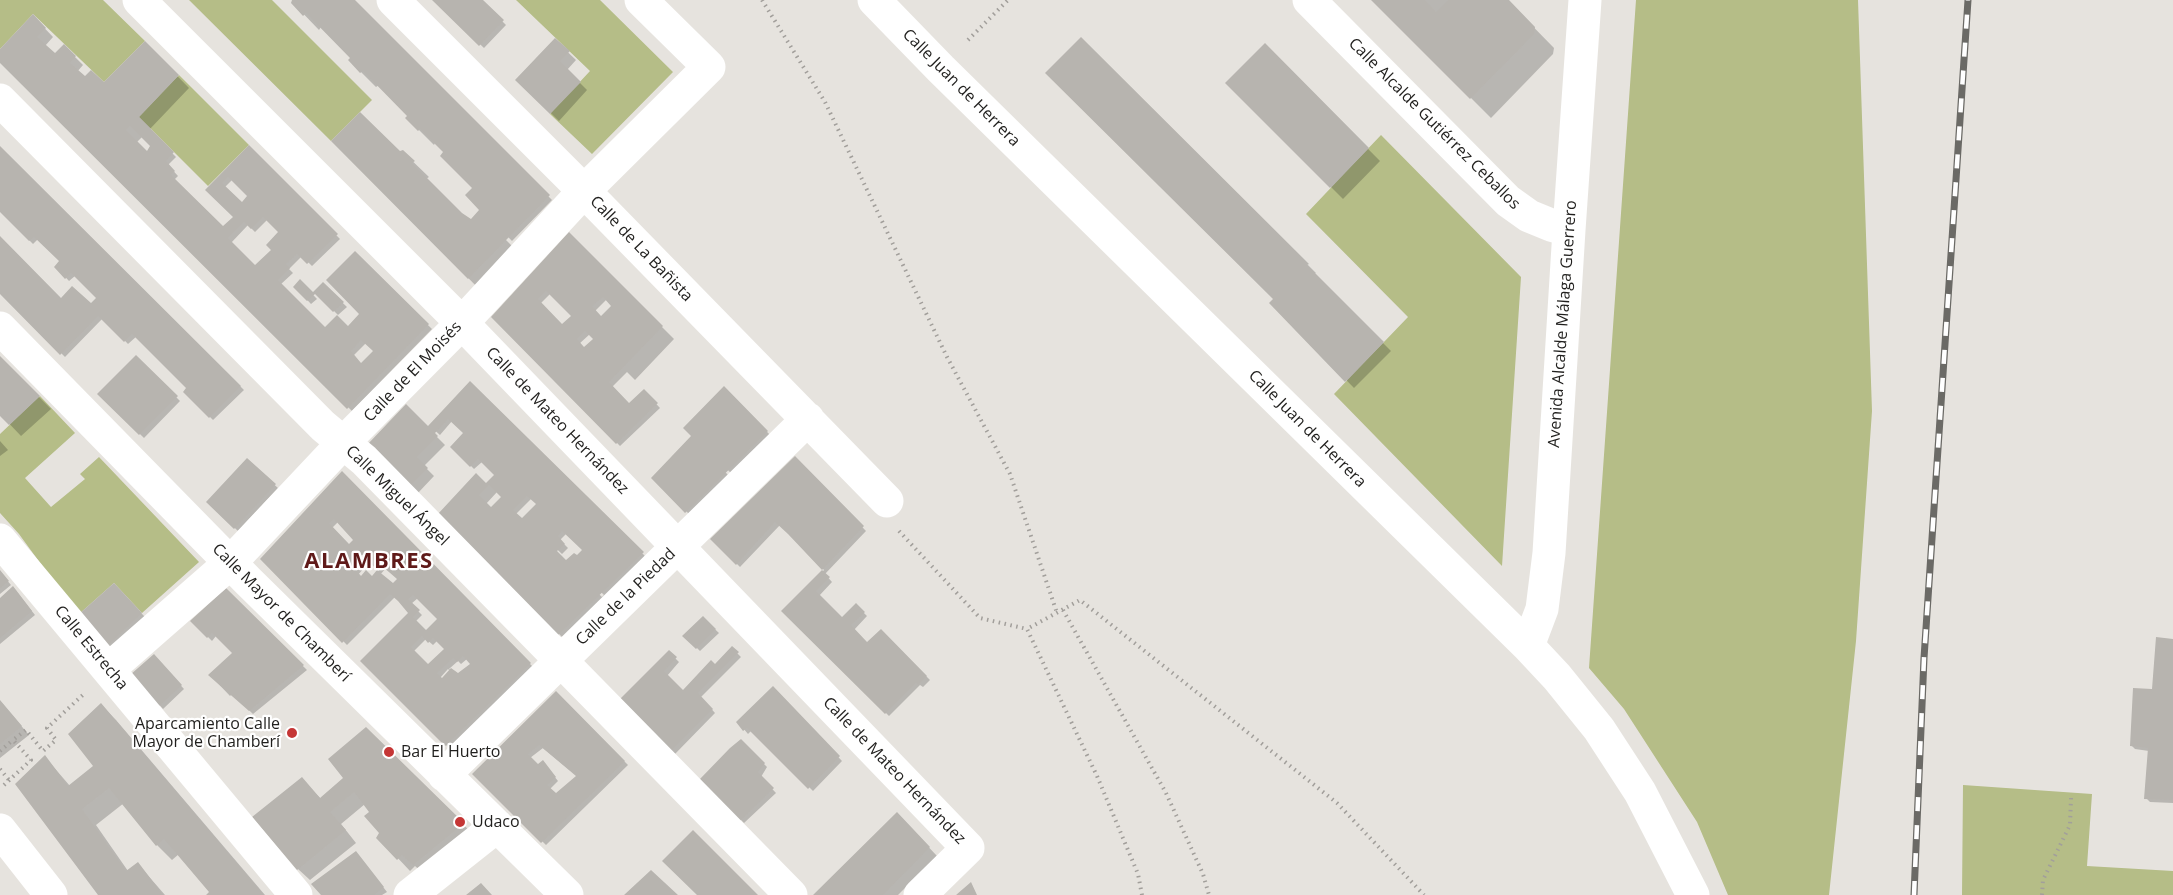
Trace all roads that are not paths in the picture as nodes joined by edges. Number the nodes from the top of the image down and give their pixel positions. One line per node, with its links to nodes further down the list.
1 (139, 0): 10 (street, Calle de Mateo Hernández)
2 (393, 0): 8 (street, Calle de La Bañista)
3 (641, 0): 8 (street, Calle de El Moisés)
4 (874, 0): 18 (street, Calle Juan de Herrera)
5 (1309, 0): 9 (street, Calle Alcalde Gutiérrez Ceballos)
6 (1586, 0): 9 (street, Avenida Alcalde Málaga Guerrero)
7 (0, 100): 13 (street, Calle Miguel Ángel)
8 (584, 191): 10 (street, Calle de El Moisés); 12 (street, Calle de La Bañista)
9 (1569, 230): 18 (street, Avenida Alcalde Málaga Guerrero)
10 (462, 323): 13 (street, Calle de El Moisés); 16 (street, Calle de Mateo Hernández)
11 (0, 328): 17 (street, Calle Mayor de Chamberí)
12 (808, 419): 14 (street, Calle de La Bañista); 16 (street, Calle de la Piedad)
13 (343, 443): 17 (street, Calle de El Moisés); 19 (street, Calle Miguel Ángel)
14 (891, 513)
15 (0, 540): 20 (street, Calle Estrecha)
16 (677, 547): 19 (street, Calle de la Piedad); 29 (street, Calle de Mateo Hernández)
17 (230, 563): 20 (street, Calle de El Moisés); 21 (street, Calle Mayor de Chamberí)
18 (1528, 646): 30 (street, Calle Juan de Herrera)
19 (561, 660): 21 (street, Calle de la Piedad); 28 (street, Calle Miguel Ángel)
20 (101, 678): 25 (street, Calle Estrecha)
21 (444, 775): 22 (street, Calle Mayor de Chamberí)
22 (497, 826): 26 (street); 27 (street, Calle Mayor de Chamberí)
23 (0, 830): 24 (street)
24 (51, 895)
25 (296, 895)
26 (410, 895)
27 (567, 895)
28 (791, 895)
29 (920, 895)
30 (1693, 895)

